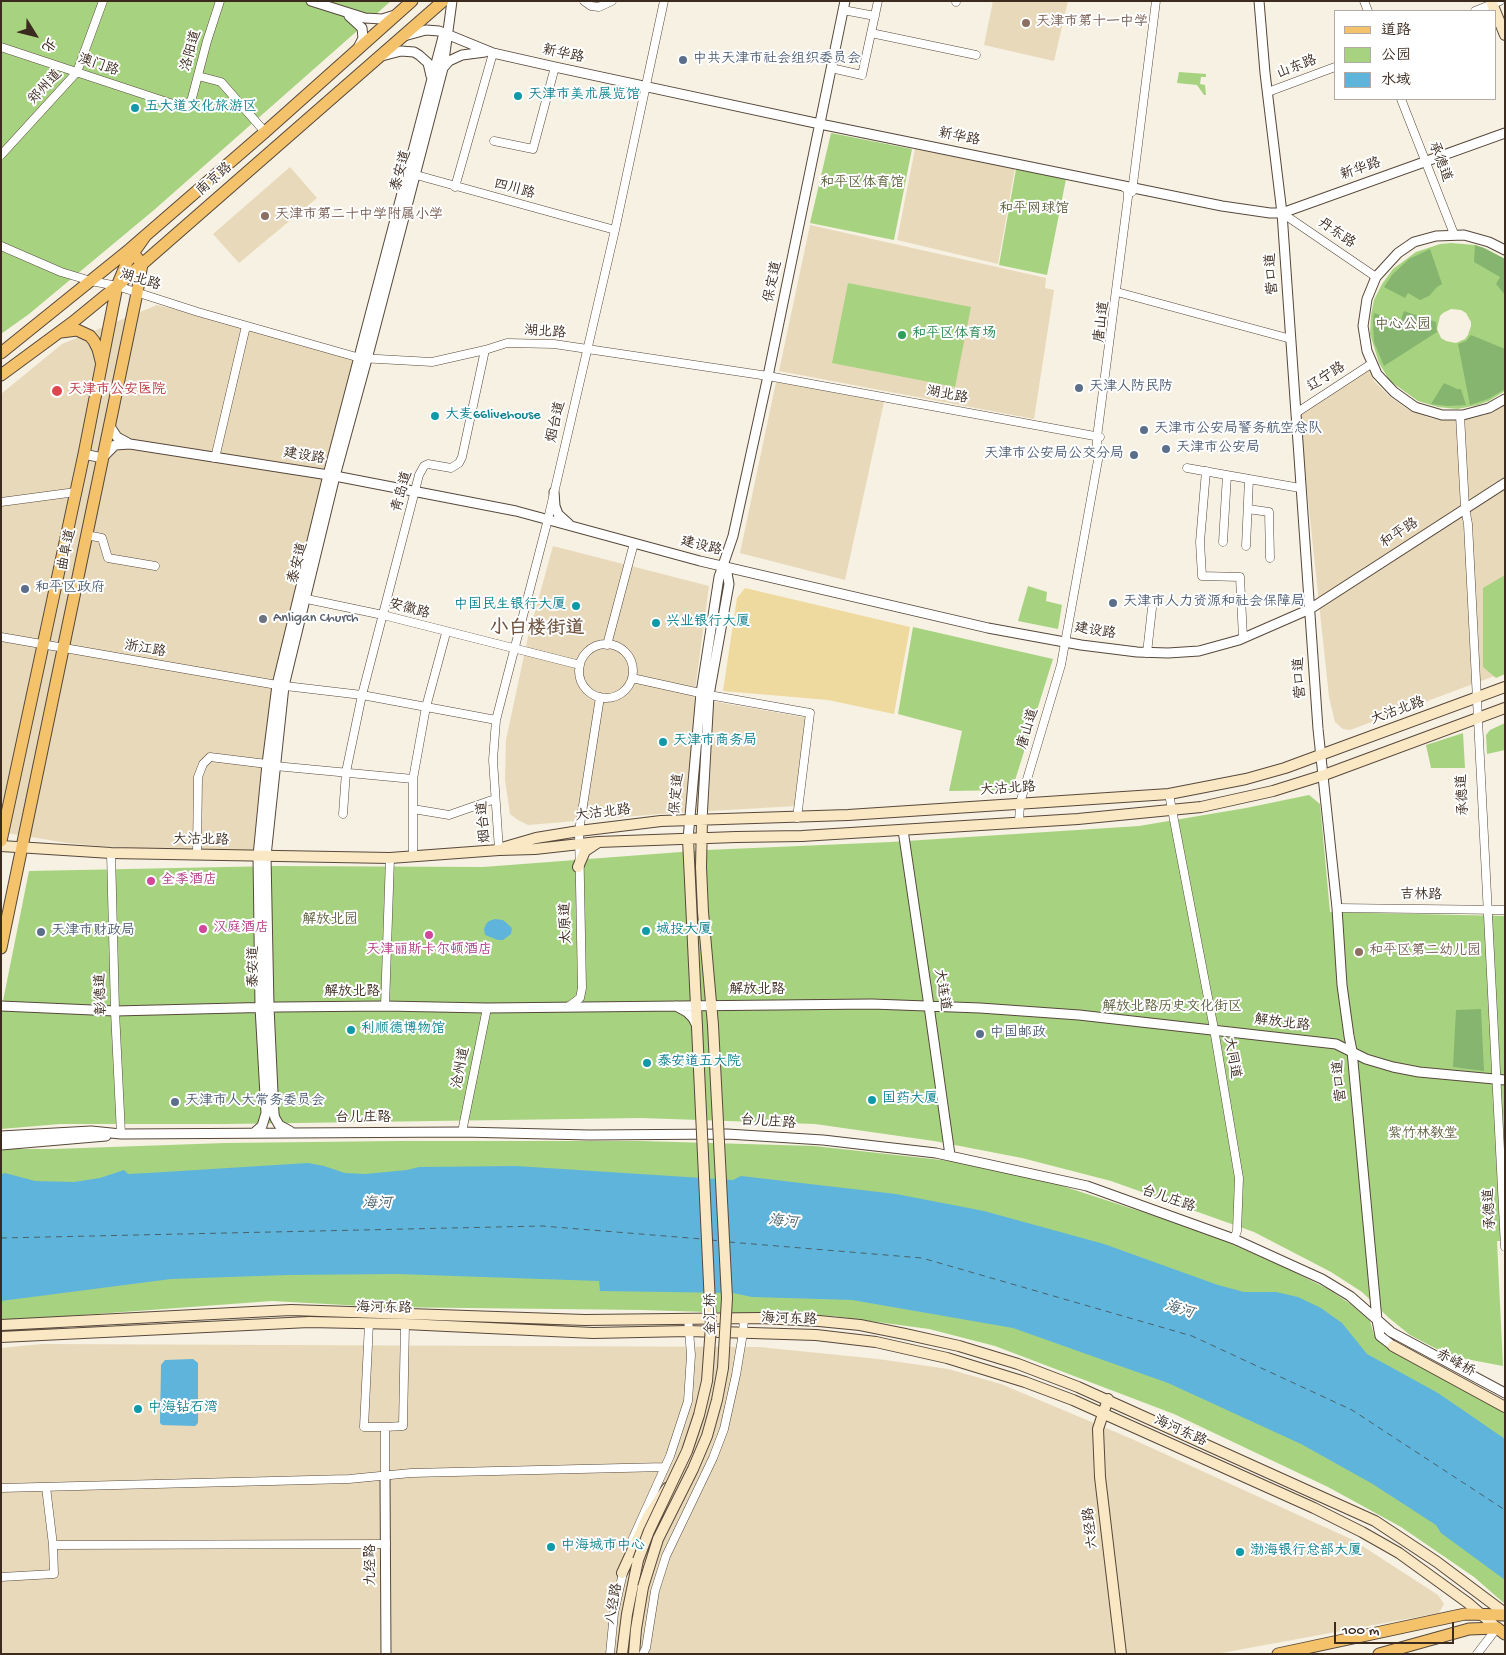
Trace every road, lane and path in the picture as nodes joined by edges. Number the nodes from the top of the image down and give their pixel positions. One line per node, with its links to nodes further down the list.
1 (103, 1): 33 (street, 郑州道)
2 (220, 1): 34 (street, 洛阳道)
3 (311, 1): 16 (street)
4 (412, 1): 17 (main road, 南京路)
5 (443, 1): 22 (main road, 南京路)
6 (452, 1): 19 (street, 泰安道); 23 (street)
7 (584, 1): 8 (street)
8 (612, 1)
9 (664, 1): 36 (street, 烟台道)
10 (878, 1): 18 (street)
11 (1156, 1): 49 (street, 唐山道)
12 (1259, 1): 37 (street, 营口道)
13 (1494, 2): 15 (street); 21 (main road)
14 (844, 6): 18 (street); 32 (street, 保定道)
15 (1477, 10)
16 (345, 13): 17 (street); 25 (street)
17 (398, 13): 25 (main road, 南京路)
18 (875, 16): 20 (street)
19 (446, 33): 22 (street, 新华路); 23 (street, 新华路); 31 (street, 泰安道); 35 (street, 泰安道)
20 (871, 33): 27 (street); 32 (street)
21 (1505, 35)
22 (404, 36): 28 (main road, 南京路)
23 (460, 39): 26 (street, 新华路)
24 (1, 47): 33 (street, 澳门路)
25 (358, 48): 41 (main road, 南京路)
26 (493, 53): 29 (street, 新华路); 31 (street); 48 (street)
27 (976, 55)
28 (379, 56): 35 (street); 54 (main road, 南京路)
29 (555, 67): 36 (street, 新华路); 43 (street)
30 (1334, 67): 37 (street, 山东路)
31 (443, 68): 46 (street, 泰安道)
32 (831, 68): 40 (street, 保定道)
33 (78, 72): 39 (street, 澳门路); 44 (street, 郑州道)
34 (198, 76): 39 (street, 洛阳道); 41 (street)
35 (432, 82): 46 (street, 泰安道)
36 (645, 86): 40 (street, 新华路); 51 (street, 烟台道)
37 (1268, 92): 50 (street, 营口道)
38 (1401, 100): 45 (street, 承德道)
39 (186, 106)
40 (820, 124): 47 (street, 新华路); 74 (street, 保定道)
41 (265, 132): 56 (main road, 南京路)
42 (1505, 133): 45 (street, 新华路)
43 (494, 141)
44 (1, 155)
45 (1426, 162): 50 (street, 新华路); 52 (street, 承德道)
46 (411, 174): 48 (street, 四川路); 70 (street, 泰安道)
47 (1118, 184): 49 (street, 新华路); 62 (street, 唐山道)
48 (456, 187): 51 (street, 四川路)
49 (1133, 187): 50 (street, 新华路); 62 (street, 唐山道)
50 (1282, 213): 59 (street, 丹东路); 66 (street, 营口道)
51 (615, 230): 67 (street, 烟台道)
52 (1454, 234): 55 (street); 59 (street)
53 (1, 246): 60 (street, 湖北路)
54 (161, 246): 57 (main road, 南京路); 63 (main road)
55 (1505, 250)
56 (131, 251): 57 (main road); 58 (main road); 61 (main road)
57 (142, 264): 61 (main road, 南京路); 63 (main road, 曲阜道)
58 (104, 270): 60 (main road); 61 (main road)
59 (1376, 277): 71 (street)
60 (91, 281): 61 (street, 湖北路); 69 (main road)
61 (117, 286): 63 (street, 湖北路); 65 (main road, 南京路); 72 (main road, 曲阜道)
62 (1118, 292): 66 (street); 79 (street, 唐山道)
63 (137, 293): 64 (street, 湖北路); 78 (main road, 曲阜道)
64 (246, 326): 70 (street, 湖北路); 83 (street)
65 (57, 334): 72 (main road); 73 (main road, 南京路)
66 (1291, 339): 76 (street, 营口道)
67 (586, 349): 68 (street, 湖北路); 74 (street, 湖北路); 93 (street, 烟台道)
68 (485, 350): 70 (street, 湖北路); 91 (street, 青岛道)
69 (1, 353)
70 (364, 358): 86 (street, 泰安道)
71 (1371, 364): 76 (street, 辽宁路); 77 (street)
72 (102, 368): 81 (main road, 曲阜道)
73 (1, 375)
74 (768, 376): 79 (street, 湖北路); 105 (street, 保定道)
75 (1505, 399): 77 (street)
76 (1296, 413): 90 (street, 营口道)
77 (1460, 415): 95 (street, 承德道)
78 (110, 420): 80 (street); 82 (main road, 曲阜道)
79 (1099, 437): 113 (street, 唐山道)
80 (130, 444): 82 (street, 建设路); 83 (street, 建设路)
81 (84, 454): 82 (street); 92 (main road, 曲阜道)
82 (102, 458): 99 (main road, 曲阜道)
83 (215, 458): 86 (street, 建设路)
84 (1187, 468): 85 (street)
85 (1206, 472): 87 (street); 112 (street)
86 (332, 475): 91 (street, 建设路); 106 (street, 泰安道)
87 (1227, 475): 88 (street); 100 (street)
88 (1249, 479): 90 (street); 96 (street)
89 (1505, 483): 95 (street, 和平路)
90 (1300, 488): 108 (street, 营口道)
91 (415, 491): 97 (street, 建设路); 109 (street, 青岛道)
92 (76, 492): 94 (street); 114 (main road, 曲阜道)
93 (554, 492): 97 (street, 烟台道); 98 (street)
94 (1, 502)
95 (1465, 508): 108 (street, 和平路); 126 (street, 承德道)
96 (1248, 509): 102 (street); 103 (street)
97 (548, 519): 98 (street, 建设路); 117 (street, 烟台道)
98 (576, 528): 101 (street, 建设路)
99 (86, 535): 104 (street); 116 (main road, 曲阜道)
100 (1223, 542)
101 (634, 543): 105 (street, 建设路); 115 (street)
102 (1246, 546)
103 (1270, 558)
104 (155, 566)
105 (723, 566): 113 (street, 建设路); 123 (street, 保定道)
106 (301, 598): 109 (street, 安徽路); 121 (street, 泰安道)
107 (1152, 608): 118 (street)
108 (1310, 609): 112 (street, 建设路); 131 (street, 营口道)
109 (383, 615): 110 (street, 安徽路); 124 (street, 青岛道)
110 (446, 632): 117 (street, 安徽路); 127 (street)
111 (1, 637): 114 (street, 浙江路)
112 (1243, 638): 118 (street, 建设路)
113 (1065, 642): 118 (street, 建设路); 138 (street, 唐山道)
114 (43, 644): 116 (street, 浙江路); 152 (main road, 曲阜道)
115 (607, 645): 119 (street); 120 (street)
116 (63, 649): 121 (street, 浙江路); 156 (main road, 曲阜道)
117 (513, 649): 119 (street, 安徽路); 130 (street, 烟台道)
118 (1147, 653)
119 (580, 665): 125 (street)
120 (632, 678): 123 (street); 125 (street)
121 (281, 686): 124 (street, 浙江路); 132 (street, 泰安道)
122 (1505, 687): 126 (main road, 大沽北路)
123 (705, 694): 142 (street); 143 (street, 保定道); 145 (street, 保定道)
124 (362, 695): 127 (street, 浙江路); 133 (street, 青岛道)
125 (600, 697): 149 (street, 太原道)
126 (1474, 699): 129 (street, 承德道); 131 (main road, 大沽北路)
127 (426, 707): 130 (street, 浙江路); 135 (street)
128 (1505, 708): 129 (main road, 大沽北路)
129 (1475, 719): 134 (main road, 大沽北路); 167 (street, 承德道)
130 (496, 720): 137 (street, 烟台道)
131 (1321, 756): 134 (street, 营口道); 136 (main road, 大沽北路)
132 (271, 765): 133 (street); 160 (street); 161 (street, 泰安道)
133 (346, 772): 135 (street); 141 (street, 青岛道)
134 (1324, 775): 140 (main road, 大沽北路); 166 (street, 营口道)
135 (413, 779): 139 (street)
136 (1169, 794): 138 (main road, 大沽北路); 140 (street, 大同道)
137 (495, 800): 139 (street); 157 (street, 烟台道)
138 (1020, 803): 142 (main road, 大沽北路); 147 (street, 唐山道)
139 (413, 809): 162 (street)
140 (1172, 810): 147 (main road, 大沽北路); 182 (street, 大同道)
141 (343, 814)
142 (797, 818): 144 (main road, 大沽北路)
143 (702, 820): 144 (main road, 大沽北路); 145 (main road, 大沽北路); 151 (main road, 保定道)
144 (730, 820): 151 (main road)
145 (689, 821): 146 (main road, 大沽北路); 151 (street, 保定道)
146 (661, 822): 149 (main road, 大沽北路); 151 (main road)
147 (1019, 823): 148 (main road, 大沽北路)
148 (903, 830): 150 (main road, 大沽北路); 175 (street, 大连道)
149 (579, 831): 154 (street, 太原道); 157 (main road, 大沽北路)
150 (724, 837): 151 (main road, 大沽北路); 165 (main road)
151 (695, 838): 153 (main road, 大沽北路); 165 (main road, 保定道); 170 (main road)
152 (1, 841)
153 (598, 842): 154 (main road, 大沽北路); 164 (main road)
154 (578, 844): 157 (main road, 大沽北路); 164 (street, 太原道)
155 (1, 846): 156 (main road, 大沽北路)
156 (22, 848): 158 (main road, 大沽北路); 159 (main road, 大沽北路); 169 (main road, 曲阜道)
157 (500, 850): 162 (main road, 大沽北路)
158 (1, 853)
159 (111, 853): 160 (main road, 大沽北路); 180 (street, 彰德道)
160 (197, 854): 161 (main road, 大沽北路)
161 (262, 856): 163 (main road, 大沽北路); 176 (street, 泰安道)
162 (413, 857): 163 (main road, 大沽北路)
163 (390, 858): 173 (street)
164 (578, 867): 178 (street, 太原道)
165 (700, 867): 171 (main road, 保定道)
166 (1337, 908): 167 (street, 吉林路); 184 (street, 营口道)
167 (1485, 909): 168 (street, 吉林路); 185 (street, 承德道)
168 (1505, 910)
169 (1, 948)
170 (695, 1005): 171 (street, 解放北路); 174 (street, 解放北路); 181 (main road)
171 (711, 1005): 175 (street, 解放北路); 221 (main road, 金汇桥, bridge)
172 (1, 1006): 180 (street, 解放北路)
173 (385, 1006): 177 (street, 解放北路); 179 (street, 解放北路)
174 (674, 1006): 178 (street, 解放北路); 181 (street)
175 (930, 1006): 182 (street, 解放北路); 192 (street, 大连道)
176 (264, 1007): 177 (street, 解放北路); 180 (street, 解放北路); 183 (street, 泰安道); 187 (street, 泰安道)
177 (295, 1007): 183 (street)
178 (568, 1007): 179 (street, 解放北路)
179 (487, 1008): 186 (street, 沧州道)
180 (114, 1011): 189 (street, 彰德道)
181 (697, 1027): 218 (main road, 金汇桥, bridge)
182 (1214, 1030): 184 (street, 解放北路); 193 (street, 大同道)
183 (270, 1033): 188 (street, 泰安道)
184 (1352, 1051): 185 (street, 解放北路); 195 (street, 营口道)
185 (1501, 1080): 194 (street, 承德道)
186 (462, 1132): 188 (street, 台儿庄路); 192 (street, 台儿庄路)
187 (254, 1133): 188 (street, 台儿庄路); 189 (street, 台儿庄路)
188 (295, 1133)
189 (121, 1134): 190 (street, 台儿庄路); 191 (street, 台儿庄路)
190 (1, 1136)
191 (1, 1145)
192 (950, 1156): 193 (street, 台儿庄路)
193 (1234, 1239): 196 (street, 台儿庄路)
194 (1505, 1247)
195 (1374, 1288): 196 (street); 199 (street, 营口道)
196 (1350, 1296): 199 (street, 台儿庄路)
197 (688, 1318): 198 (main road, 海河东路); 202 (main road, 海河东路); 203 (street)
198 (744, 1318): 204 (street); 208 (main road, 海河东路)
199 (1377, 1320): 206 (street, 营口道); 207 (street, 台儿庄路)
200 (369, 1324): 201 (main road, 海河东路); 205 (main road, 海河东路); 211 (street)
201 (405, 1324): 203 (main road, 海河东路); 211 (street)
202 (1, 1325)
203 (688, 1331): 204 (main road, 海河东路); 212 (street)
204 (744, 1333): 210 (main road, 海河东路); 233 (street)
205 (1, 1337)
206 (1393, 1346): 209 (main road, 赤峰桥)
207 (1505, 1393)
208 (1108, 1399): 210 (main road, 六经路); 222 (main road, 海河东路)
209 (1505, 1407)
210 (1102, 1414): 223 (main road, 海河东路); 234 (main road, 六经路)
211 (385, 1427): 213 (street)
212 (665, 1467): 213 (street); 219 (street)
213 (385, 1477): 214 (street); 217 (street, 九经路)
214 (46, 1487): 215 (street); 216 (street)
215 (1, 1488)
216 (53, 1544): 217 (street); 220 (street)
217 (386, 1544): 229 (street, 九经路)
218 (634, 1559): 219 (main road); 231 (main road, 八经路)
219 (622, 1573): 230 (street)
220 (1, 1577)
221 (643, 1587): 232 (main road, 八经路)
222 (1469, 1587): 223 (main road); 226 (main road, 海河东路)
223 (1468, 1603): 224 (main road, 海河东路); 225 (main road)
224 (1480, 1613): 225 (main road); 226 (main road); 227 (main road, 海河东路)
225 (1465, 1614): 228 (main road); 235 (main road)
226 (1505, 1614)
227 (1501, 1631): 228 (main road); 237 (street)
228 (1455, 1633): 236 (main road)
229 (386, 1654)
230 (610, 1654)
231 (622, 1654)
232 (634, 1654)
233 (642, 1654)
234 (1121, 1654)
235 (1278, 1654)
236 (1379, 1654)
237 (1477, 1654)

